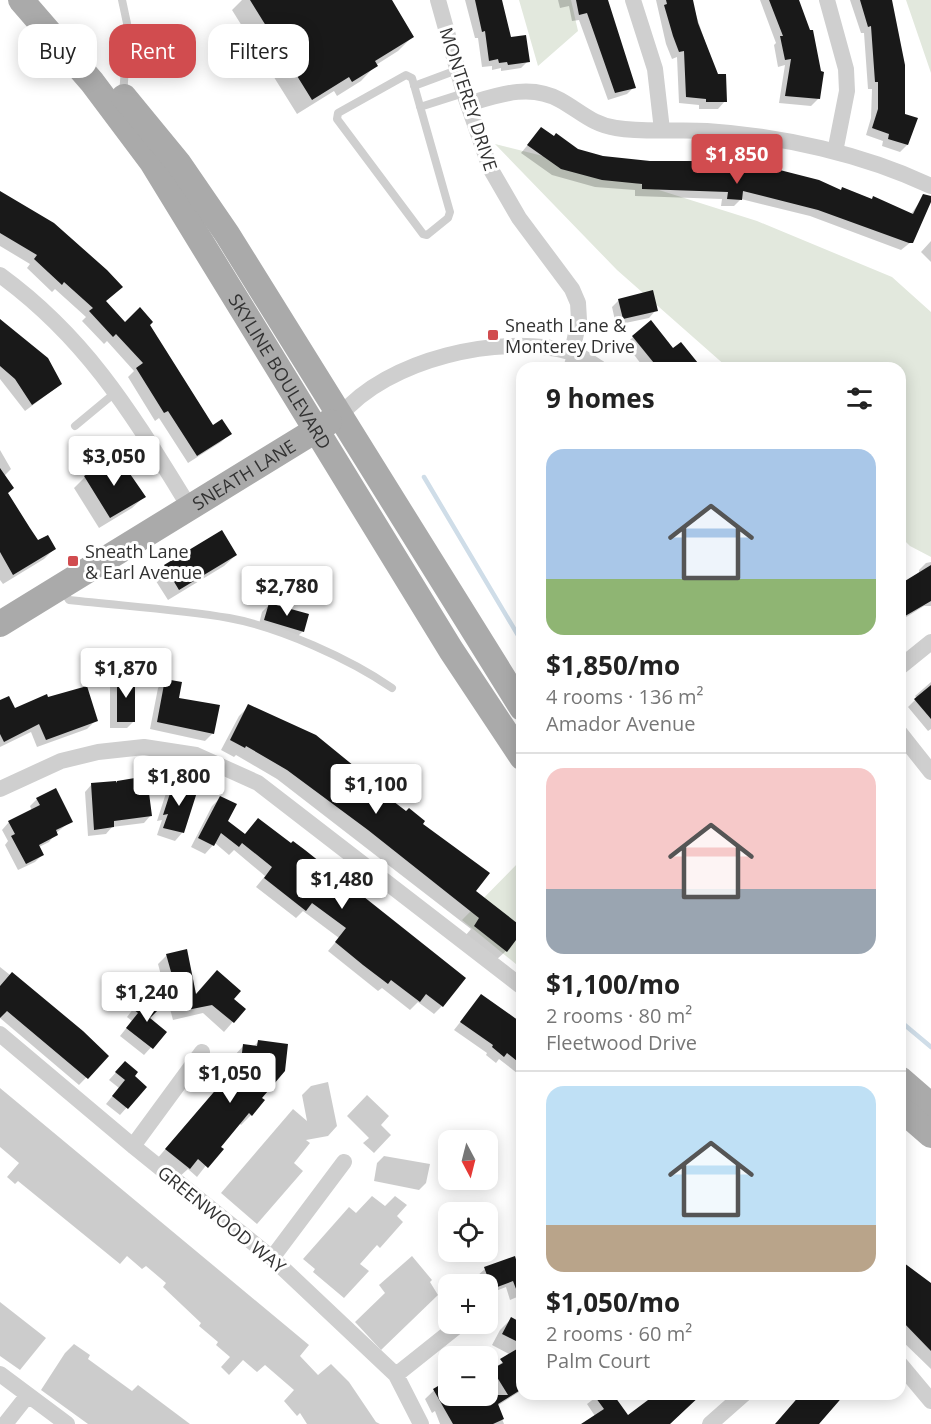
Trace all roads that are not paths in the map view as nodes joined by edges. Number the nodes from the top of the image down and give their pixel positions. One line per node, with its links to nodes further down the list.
1 (21, 0): 20 (main road, SKYLINE BOULEVARD)
2 (35, 0): 9 (main road, SKYLINE BOULEVARD)
3 (122, 0): 9 (lane)
4 (438, 0): 7 (street, MONTEREY DRIVE)
5 (633, 0): 12 (street)
6 (827, 0): 13 (street)
7 (457, 70): 8 (lane); 10 (street, MONTEREY DRIVE)
8 (414, 86): 11 (lane); 11 (lane)
9 (123, 95): 18 (main road, SKYLINE BOULEVARD)
10 (466, 98): 11 (lane); 12 (street); 16 (street, MONTEREY DRIVE)
11 (420, 107)
12 (662, 130): 13 (street)
13 (835, 152): 14 (street)
14 (931, 186)
15 (0, 275): 17 (street)
16 (569, 360): 18 (street, SNEATH LANE)
17 (116, 392): 19 (lane); 21 (street)
18 (340, 416): 20 (main road, SNEATH LANE); 27 (main road, SKYLINE BOULEVARD)
19 (75, 426)
20 (316, 431): 21 (main road, SNEATH LANE); 29 (main road, SKYLINE BOULEVARD)
21 (190, 508): 22 (main road, SNEATH LANE)
22 (61, 587): 23 (main road, SNEATH LANE); 26 (lane)
23 (2, 618)
24 (931, 642): 25 (street)
25 (906, 662)
26 (392, 687)
27 (516, 698)
28 (906, 741): 30 (street)
29 (516, 749)
30 (931, 772)
31 (0, 789): 32 (street)
32 (516, 982)
33 (0, 1034): 39 (street, GREENWOOD WAY)
34 (202, 1052): 39 (street)
35 (906, 1084): 36 (main road)
36 (931, 1106)
37 (906, 1113): 38 (main road)
38 (931, 1135)
39 (133, 1146): 41 (street, GREENWOOD WAY)
40 (345, 1162): 41 (street)
41 (272, 1258): 45 (street, GREENWOOD WAY)
42 (447, 1334): 45 (street)
43 (906, 1371): 48 (street)
44 (0, 1374): 46 (street)
45 (396, 1375): 51 (street, GREENWOOD WAY)
46 (28, 1395): 49 (street); 50 (street)
47 (737, 1400): 52 (street)
48 (931, 1401)
49 (5, 1424)
50 (67, 1424)
51 (421, 1424)
52 (710, 1424)

